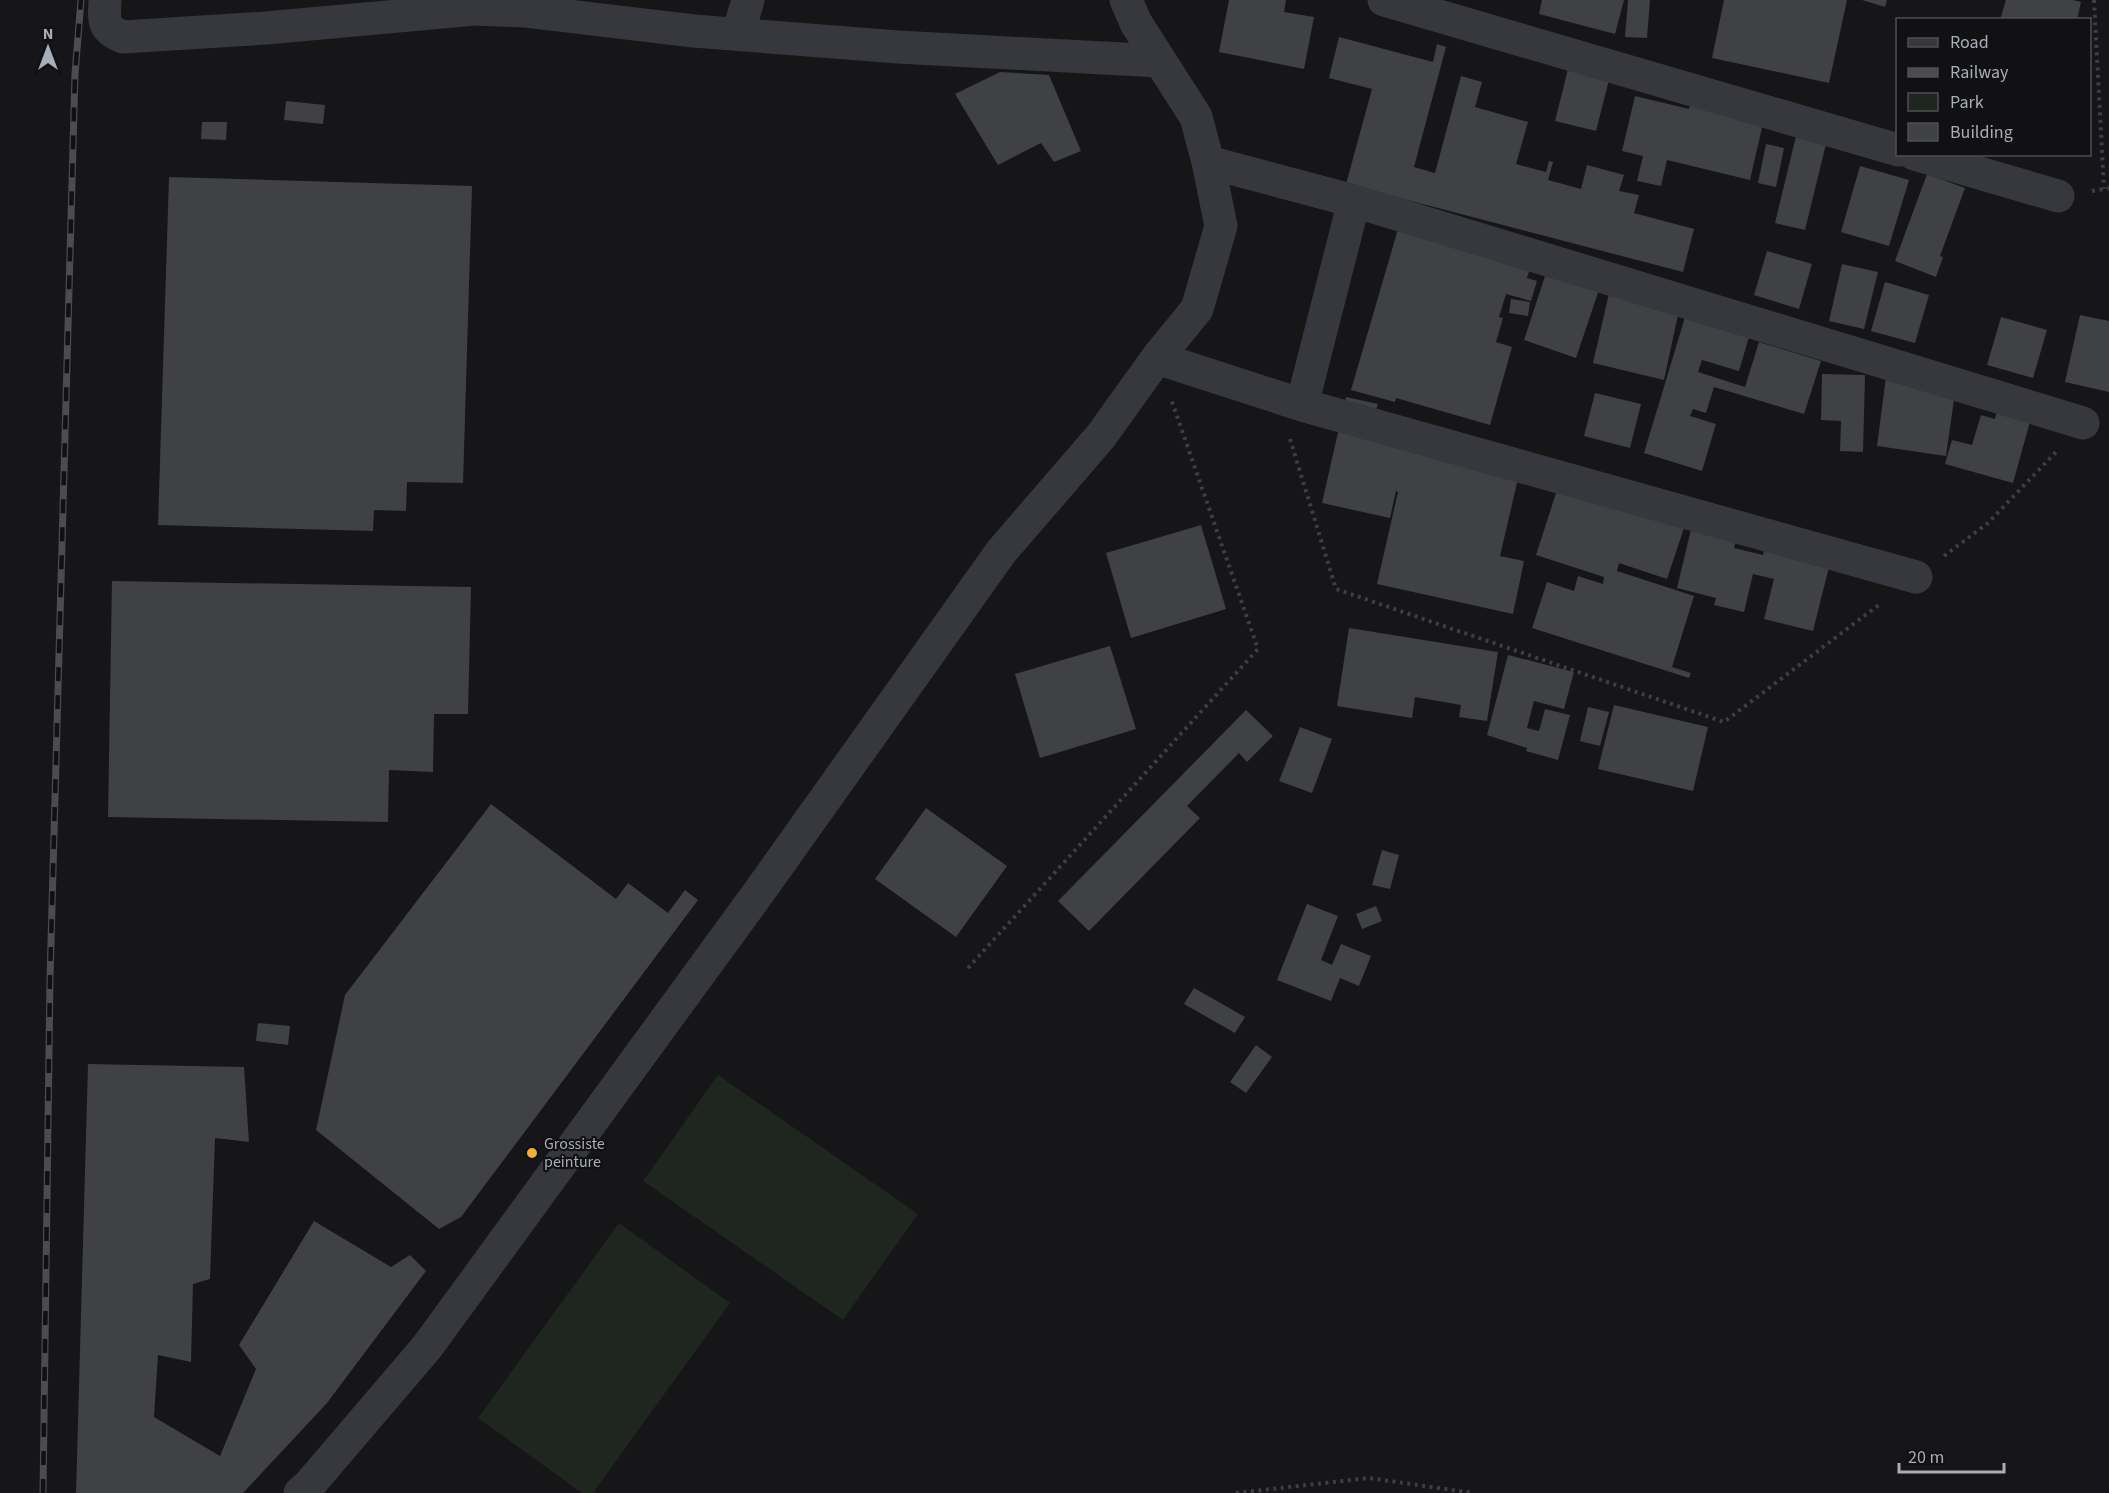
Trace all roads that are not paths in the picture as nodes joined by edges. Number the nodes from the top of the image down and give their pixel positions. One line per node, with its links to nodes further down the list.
1 (105, 0): 6 (street)
2 (748, 0): 7 (street)
3 (1126, 0): 8 (street)
4 (1384, 0): 9 (street)
5 (476, 4): 6 (street); 7 (street)
6 (269, 14)
7 (738, 34): 8 (street)
8 (1159, 61): 11 (street)
9 (1896, 149)
10 (1921, 156): 12 (street)
11 (1208, 162): 13 (street); 14 (street)
12 (2058, 196)
13 (1354, 201): 15 (street); 16 (street)
14 (1157, 358): 15 (street); 18 (street)
15 (1290, 401): 17 (street)
16 (2083, 423)
17 (1916, 577)
18 (300, 1493)

